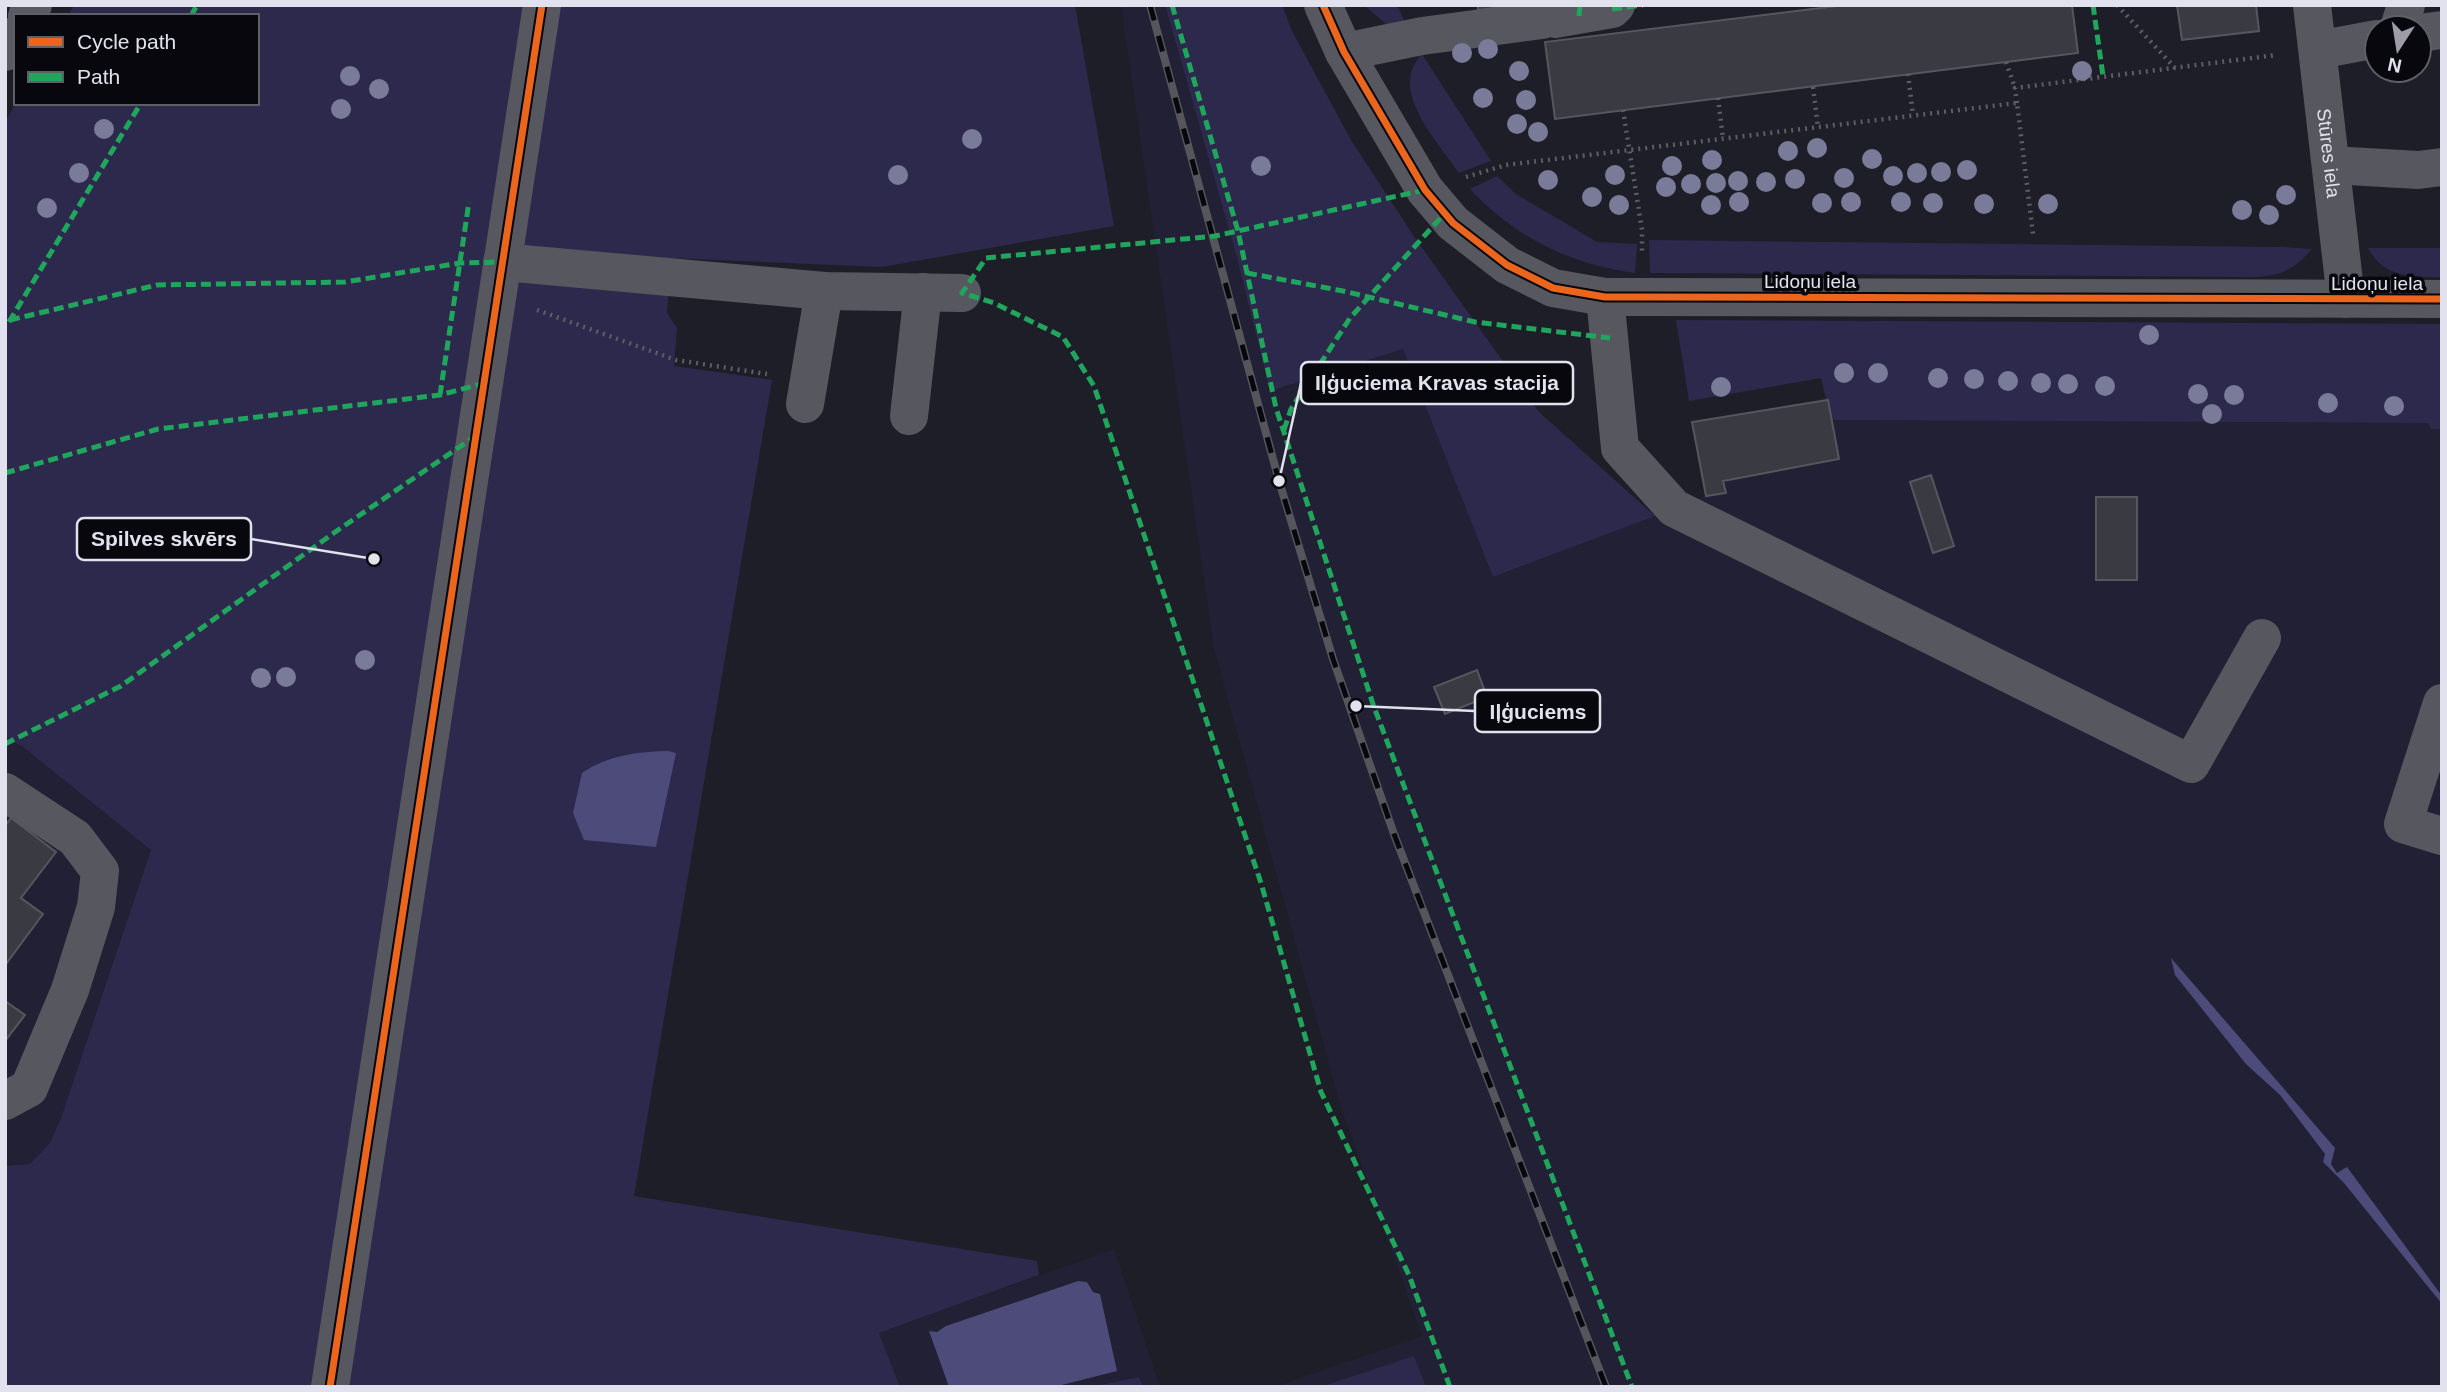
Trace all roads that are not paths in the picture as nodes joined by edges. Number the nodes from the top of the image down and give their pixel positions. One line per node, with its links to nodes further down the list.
1 (542, 5): 10 (street)
2 (1323, 5): 7 (street, Lidoņu iela)
3 (1616, 5): 7 (street)
4 (2312, 5): 6 (street, Stūres iela)
5 (2363, 42): 6 (street)
6 (2318, 50): 8 (street, Stūres iela)
7 (1344, 52): 14 (street, Lidoņu iela)
8 (2331, 166): 9 (street); 15 (street, Stūres iela)
9 (2442, 167)
10 (502, 262): 11 (street); 24 (street)
11 (824, 291): 12 (street); 17 (street)
12 (923, 292): 13 (street); 18 (street)
13 (962, 293)
14 (1605, 297): 15 (street, Lidoņu iela); 19 (street)
15 (2346, 299): 16 (street, Lidoņu iela)
16 (2442, 299)
17 (807, 392)
18 (909, 416)
19 (2262, 638)
20 (2442, 703): 22 (street)
21 (5, 792): 23 (street)
22 (2442, 836)
23 (5, 1101)
24 (330, 1387)

